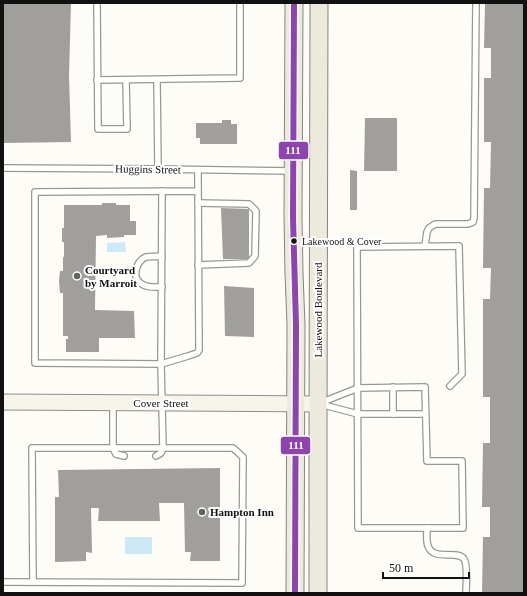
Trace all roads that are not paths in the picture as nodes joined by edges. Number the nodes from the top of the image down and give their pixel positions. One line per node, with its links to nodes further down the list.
1 (97, 3): 6 (lane)
2 (240, 3): 8 (lane)
3 (294, 3): 12 (main road, Lakewood Boulevard)
4 (319, 3): 28 (main road, Lakewood Boulevard)
5 (476, 3): 16 (lane)
6 (97, 80): 7 (lane); 7 (lane)
7 (126, 80): 8 (lane)
8 (157, 80): 10 (lane)
9 (3, 168): 10 (lane, Huggins Street)
10 (158, 169): 11 (lane, Huggins Street)
11 (198, 170): 12 (lane, Huggins Street); 14 (lane)
12 (293, 171): 27 (main road, Lakewood Boulevard)
13 (162, 191): 14 (lane); 17 (lane); 20 (lane)
14 (198, 191): 15 (lane)
15 (198, 203): 18 (lane); 18 (lane)
16 (425, 246): 21 (lane); 23 (lane)
17 (162, 256): 19 (lane); 19 (lane)
18 (198, 265): 20 (lane)
19 (162, 287): 20 (lane)
20 (161, 364): 26 (lane)
21 (450, 386)
22 (393, 387): 23 (lane); 30 (lane); 31 (lane)
23 (358, 388): 28 (lane); 29 (lane)
24 (3, 402): 25 (street, Cover Street)
25 (113, 403): 26 (street, Cover Street); 32 (lane)
26 (162, 403): 27 (street, Cover Street); 33 (lane)
27 (295, 403): 28 (street, Cover Street); 39 (main road, Lakewood Boulevard)
28 (318, 404): 29 (lane); 40 (main road, Lakewood Boulevard)
29 (358, 414): 30 (lane); 36 (lane)
30 (393, 414): 31 (lane)
31 (425, 414): 36 (lane)
32 (113, 448): 33 (lane); 34 (lane); 38 (lane)
33 (163, 448): 35 (lane); 38 (lane)
34 (124, 456)
35 (156, 456)
36 (427, 528): 41 (lane)
37 (3, 582): 38 (lane)
38 (33, 582)
39 (295, 593)
40 (318, 593)
41 (466, 593)

